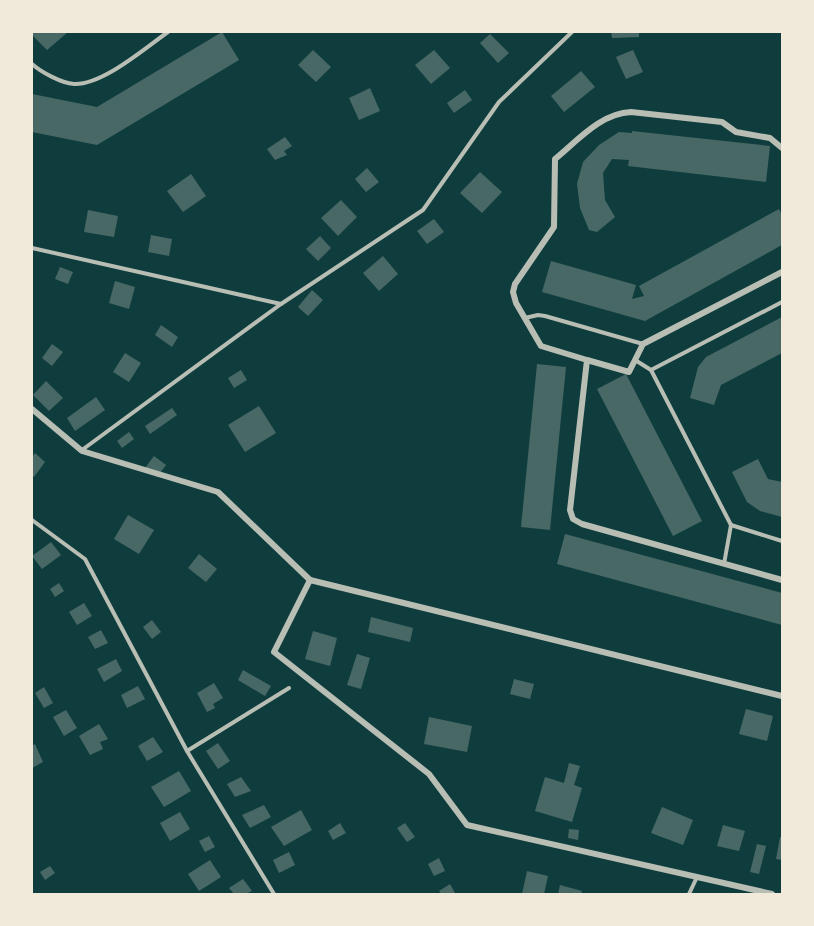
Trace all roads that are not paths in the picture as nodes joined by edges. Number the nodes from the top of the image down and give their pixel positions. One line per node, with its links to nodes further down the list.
1 (168, 32): 3 (lane)
2 (572, 32): 8 (lane)
3 (32, 64)
4 (783, 148): 9 (street)
5 (32, 248): 8 (lane)
6 (783, 272): 10 (street)
7 (783, 302): 13 (lane)
8 (281, 304): 15 (lane)
9 (524, 318): 10 (lane); 11 (street)
10 (643, 344): 12 (street)
11 (587, 360): 12 (street); 19 (street)
12 (635, 360): 13 (lane)
13 (651, 370): 17 (lane)
14 (32, 409): 15 (street)
15 (82, 451): 20 (street)
16 (32, 520): 24 (lane)
17 (731, 525): 18 (lane); 19 (lane)
18 (783, 541)
19 (724, 564): 21 (street)
20 (310, 580): 23 (street); 25 (street)
21 (783, 580)
22 (289, 688): 24 (lane)
23 (783, 696)
24 (187, 751): 26 (lane)
25 (697, 877): 27 (lane); 28 (street)
26 (273, 894)
27 (689, 894)
28 (772, 894)

